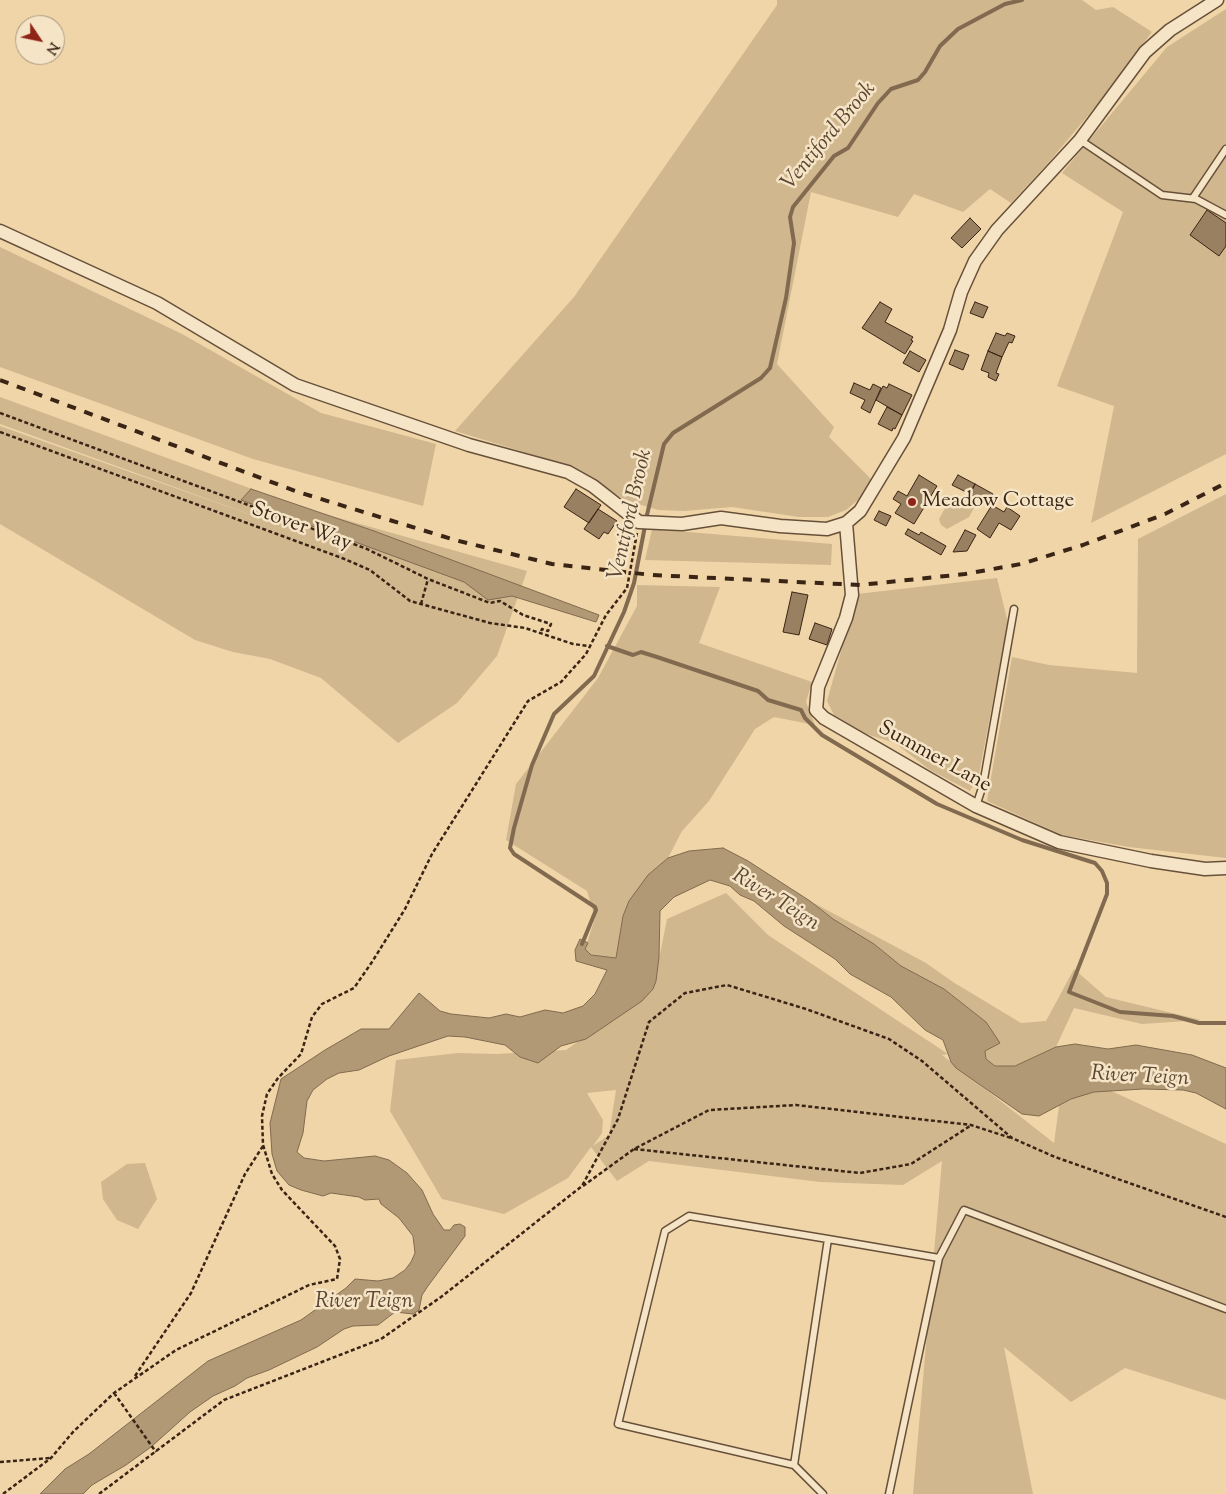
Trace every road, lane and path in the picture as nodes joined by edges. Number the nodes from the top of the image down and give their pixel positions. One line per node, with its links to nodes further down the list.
1 (1217, 0): 2 (street)
2 (1080, 140): 4 (lane); 10 (street)
3 (1226, 150): 4 (lane)
4 (1193, 198): 5 (lane)
5 (1226, 216)
6 (0, 231): 9 (street)
7 (0, 413): 11 (path)
8 (0, 432): 12 (path, Stover Way)
9 (641, 522): 10 (street); 15 (path)
10 (846, 523): 16 (street, Summer Lane)
11 (428, 579): 12 (path); 14 (path)
12 (421, 604): 14 (path, Stover Way)
13 (1014, 609): 16 (lane)
14 (540, 634): 15 (path, Stover Way)
15 (589, 646): 20 (path)
16 (976, 806): 17 (street, Summer Lane)
17 (1226, 868)
18 (971, 1125): 19 (path); 21 (path); 21 (path)
19 (1012, 1138): 22 (path); 23 (path)
20 (263, 1145): 27 (path); 27 (path)
21 (634, 1149): 22 (path)
22 (582, 1186): 29 (path)
23 (1226, 1217)
24 (828, 1239): 25 (lane); 32 (lane); 32 (lane)
25 (939, 1258): 26 (lane); 36 (lane)
26 (1226, 1309)
27 (132, 1380): 28 (path)
28 (114, 1393): 29 (path); 30 (path)
29 (156, 1452): 34 (path)
30 (51, 1458): 31 (path); 33 (path)
31 (0, 1462)
32 (794, 1465): 35 (lane)
33 (4, 1494)
34 (99, 1494)
35 (823, 1494)
36 (889, 1494)

